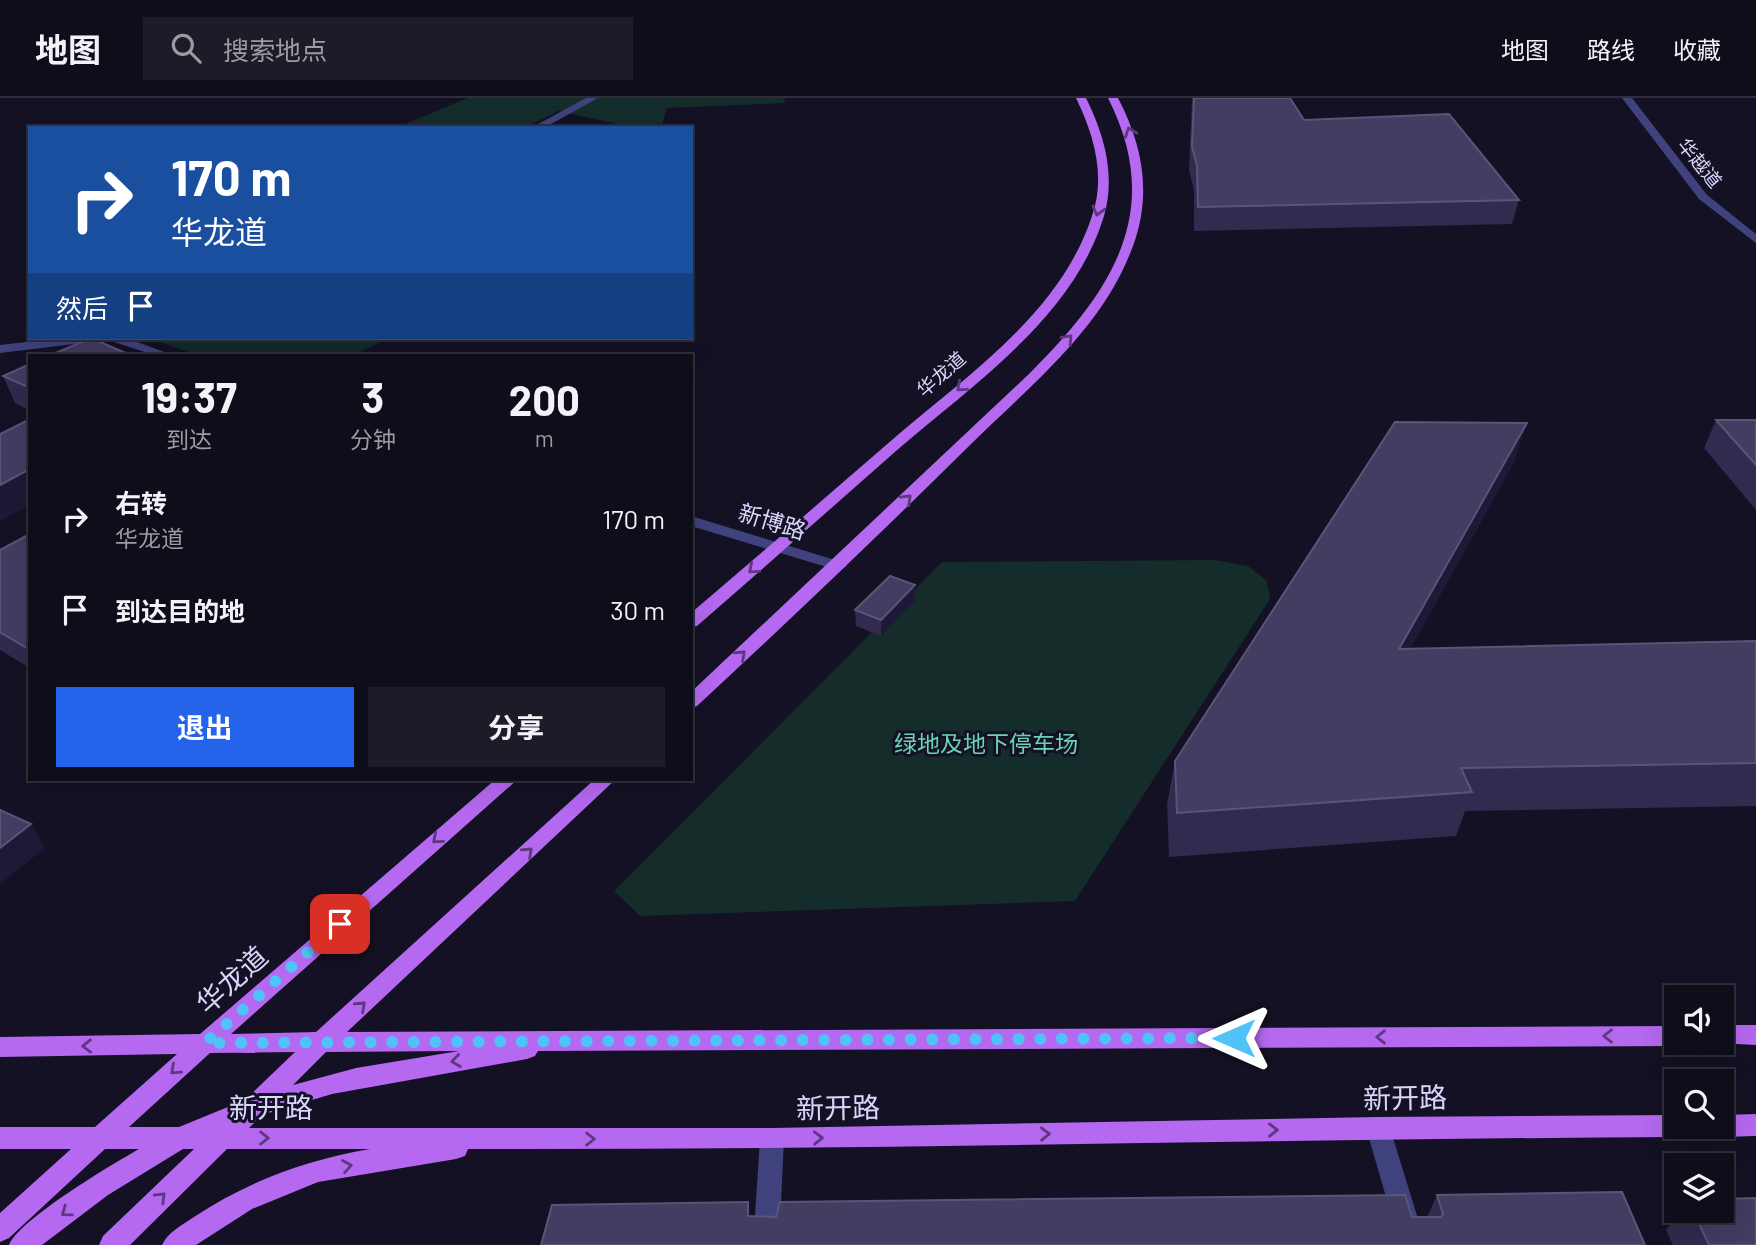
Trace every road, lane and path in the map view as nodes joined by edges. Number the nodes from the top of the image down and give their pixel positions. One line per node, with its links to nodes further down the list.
1 (593, 98): 5 (street)
2 (1081, 98): 12 (main road, 华龙道, one-way to 12)
3 (1113, 98): 13 (main road, one-way to 3)
4 (1627, 98): 6 (street, 华越道)
5 (540, 126)
6 (1756, 240)
7 (74, 340): 9 (street)
8 (121, 340): 10 (street)
9 (0, 349)
10 (163, 354)
11 (693, 522): 12 (street, 新博路)
12 (779, 547): 13 (street, 新博路); 14 (main road, 华龙道, one-way to 14)
13 (839, 566): 15 (main road, one-way to 13)
14 (693, 620)
15 (693, 700)
16 (506, 781): 23 (main road, 华龙道, one-way to 23)
17 (605, 781): 22 (main road, one-way to 17)
18 (1734, 1035): 19 (main road)
19 (1756, 1035)
20 (1664, 1036): 21 (main road, one-way to 21)
21 (571, 1041): 22 (main road); 25 (main road, one-way to 25)
22 (321, 1042): 23 (main road); 25 (main road)
23 (205, 1043): 24 (main road, one-way to 24); 30 (main road, 华龙道, one-way to 30)
24 (0, 1047)
25 (251, 1109): 31 (main road); 33 (main road)
26 (1734, 1125): 27 (main road)
27 (1756, 1125)
28 (1664, 1126): 29 (main road, 新开路)
29 (1378, 1128): 35 (main road, 新开路, one-way to 29); 41 (street)
30 (101, 1136): 31 (main road, 新开路); 32 (main road, 新开路); 36 (main road, 华龙道)
31 (182, 1137): 33 (main road, 新开路); 37 (main road, one-way to 37)
32 (0, 1138)
33 (221, 1138): 34 (main road, 新开路, one-way to 34); 38 (main road, one-way to 33)
34 (522, 1139): 35 (main road, 新开路, one-way to 35); 39 (main road, one-way to 34)
35 (772, 1139): 40 (street)
36 (0, 1230)
37 (22, 1245)
38 (112, 1245)
39 (176, 1245)
40 (766, 1245)
41 (1413, 1245)

